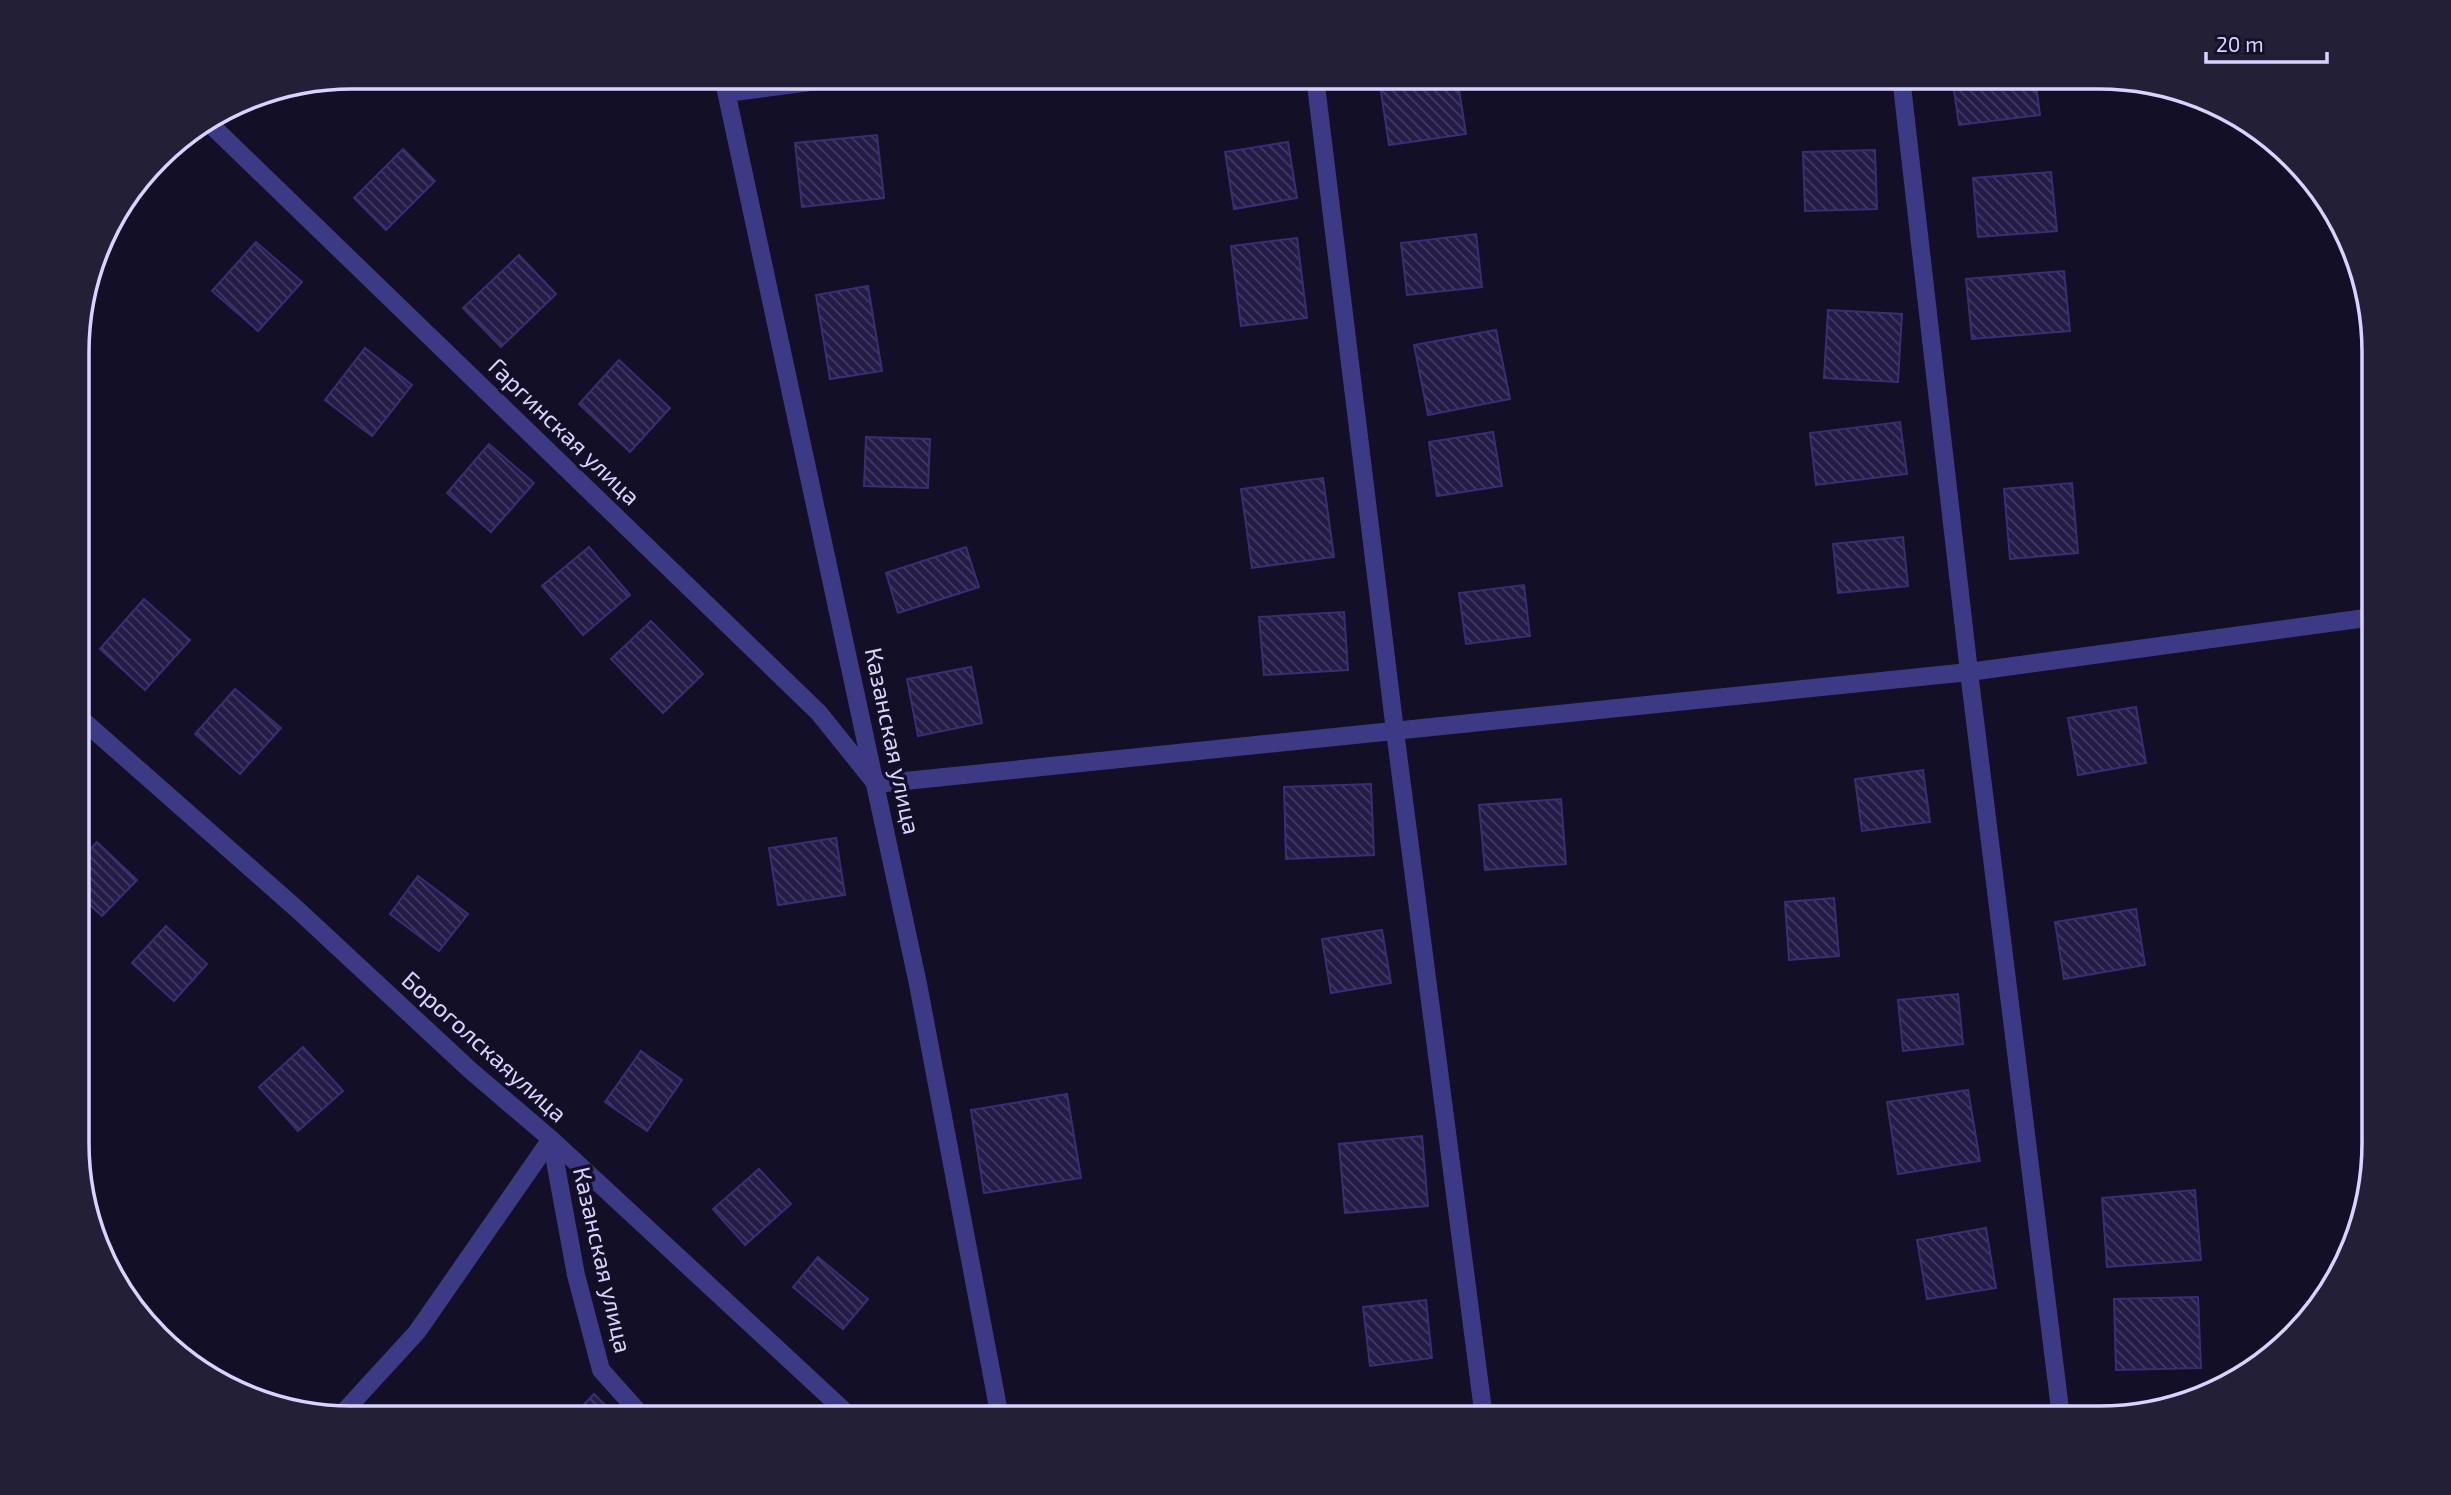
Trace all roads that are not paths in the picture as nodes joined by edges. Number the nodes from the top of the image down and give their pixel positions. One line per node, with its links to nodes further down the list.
1 (726, 89): 9 (street, Казанская улица)
2 (1316, 89): 8 (street)
3 (1902, 89): 6 (street)
4 (215, 129): 9 (street, Гаргинская улица)
5 (2362, 618): 6 (street)
6 (1969, 672): 8 (street); 16 (street)
7 (89, 725): 10 (street, Бороголскаяулица)
8 (1395, 731): 9 (street); 15 (street)
9 (876, 784): 14 (street, Казанская улица)
10 (551, 1139): 11 (street); 12 (street, Казанская улица); 13 (street, Бороголскаяулица)
11 (349, 1406)
12 (633, 1406)
13 (839, 1406)
14 (998, 1406)
15 (1482, 1406)
16 (2060, 1406)

